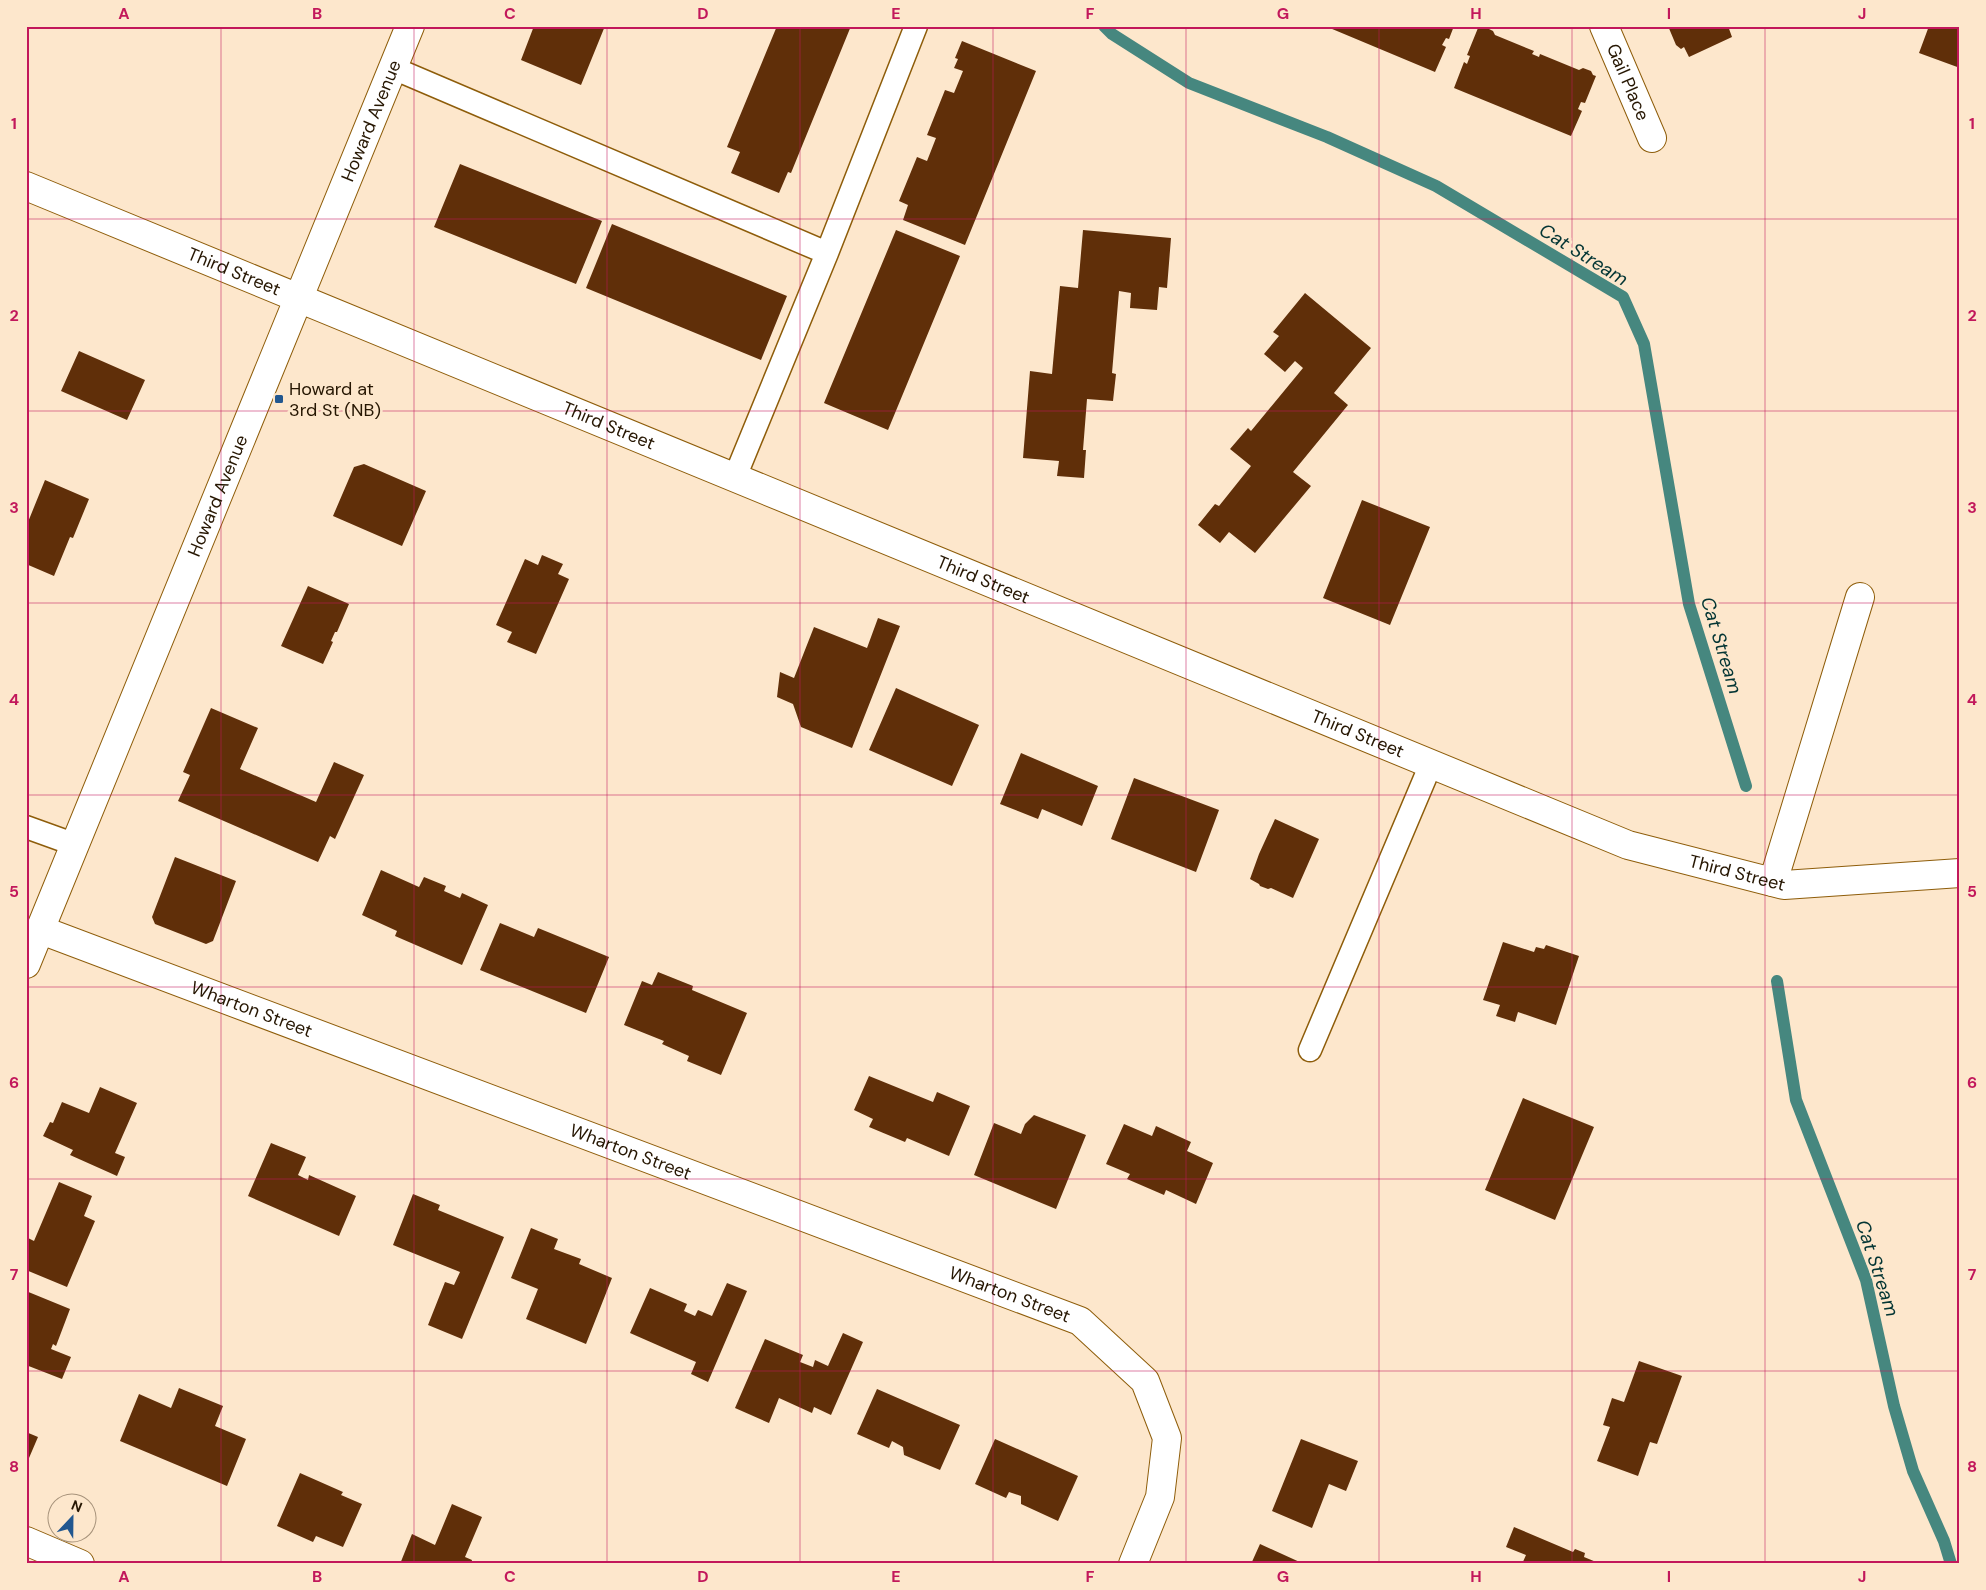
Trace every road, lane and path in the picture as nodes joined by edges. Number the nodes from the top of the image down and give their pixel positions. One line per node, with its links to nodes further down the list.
1 (410, 26): 4 (street, Howard Avenue)
2 (916, 26): 7 (lane)
3 (1604, 26): 5 (street, Gail Place)
4 (393, 68): 7 (lane); 8 (street, Howard Avenue)
5 (1652, 138)
6 (26, 186): 8 (street, Third Street)
7 (827, 254): 9 (lane)
8 (299, 299): 9 (street, Third Street); 13 (street, Howard Avenue)
9 (735, 478): 11 (street, Third Street)
10 (1860, 597): 15 (street)
11 (1431, 764): 15 (street, Third Street); 18 (lane)
12 (26, 827): 13 (lane)
13 (76, 845): 16 (street, Howard Avenue)
14 (1960, 873): 15 (street, Third Street)
15 (1773, 882)
16 (41, 930): 17 (street, Howard Avenue); 21 (street, Wharton Street)
17 (26, 964)
18 (1310, 1050)
19 (26, 1542): 20 (street)
20 (80, 1564)
21 (1133, 1564)

